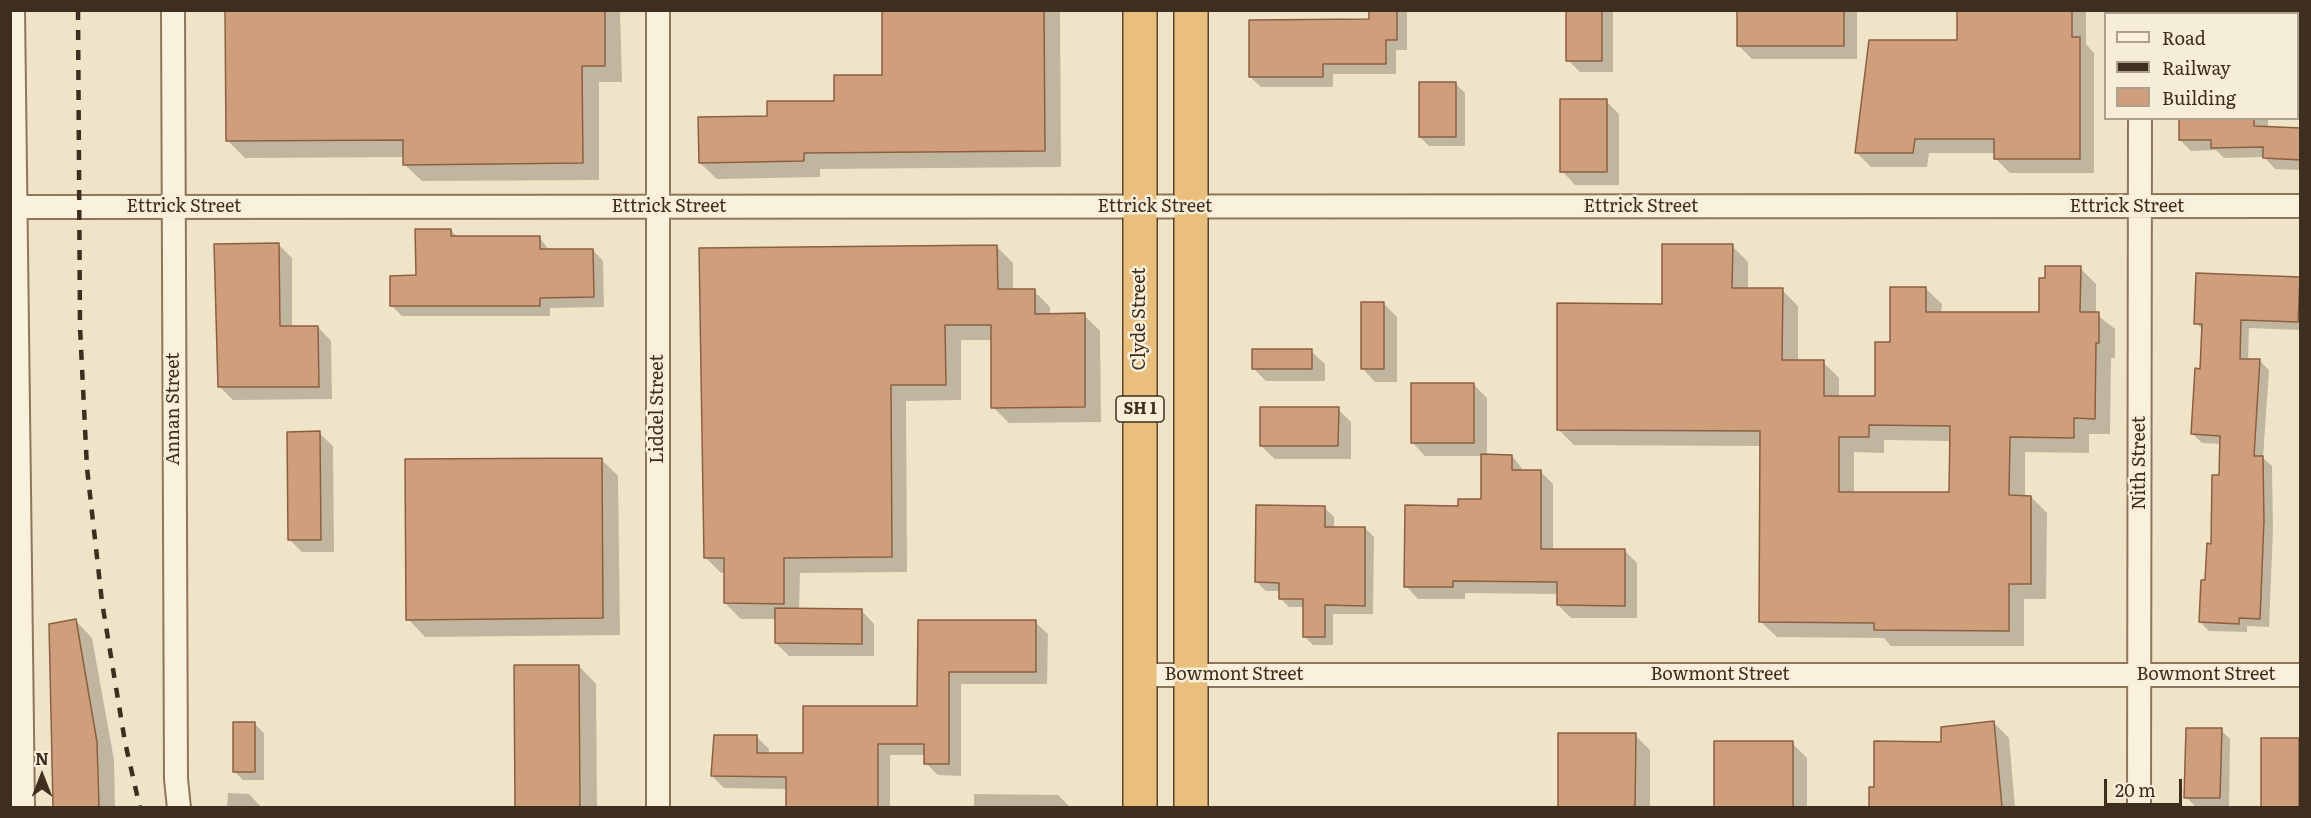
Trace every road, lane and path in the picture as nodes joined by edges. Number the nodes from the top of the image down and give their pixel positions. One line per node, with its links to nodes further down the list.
1 (13, 10): 7 (street)
2 (173, 10): 8 (street, Annan Street)
3 (658, 10): 13 (street, Liddel Street)
4 (1140, 10): 9 (highway, Clyde Street / SH 1)
5 (1191, 10): 10 (highway)
6 (2140, 120): 11 (street, Nith Street)
7 (13, 207): 8 (street, Ettrick Street); 18 (street)
8 (174, 207): 13 (street, Ettrick Street); 19 (street, Annan Street)
9 (1140, 207): 10 (street, Ettrick Street); 13 (street, Ettrick Street); 14 (highway, Clyde Street / SH 1)
10 (1191, 207): 11 (street, Ettrick Street); 15 (highway)
11 (2140, 207): 12 (street, Ettrick Street); 17 (street, Nith Street)
12 (2301, 207)
13 (658, 208): 20 (street, Liddel Street)
14 (1140, 675): 15 (street, Bowmont Street); 21 (highway, Clyde Street / SH 1)
15 (1191, 675): 17 (street, Bowmont Street); 22 (highway)
16 (2301, 675): 17 (street, Bowmont Street)
17 (2140, 676): 23 (street, Nith Street)
18 (23, 807)
19 (179, 807)
20 (658, 807)
21 (1140, 807)
22 (1191, 807)
23 (2139, 807)

